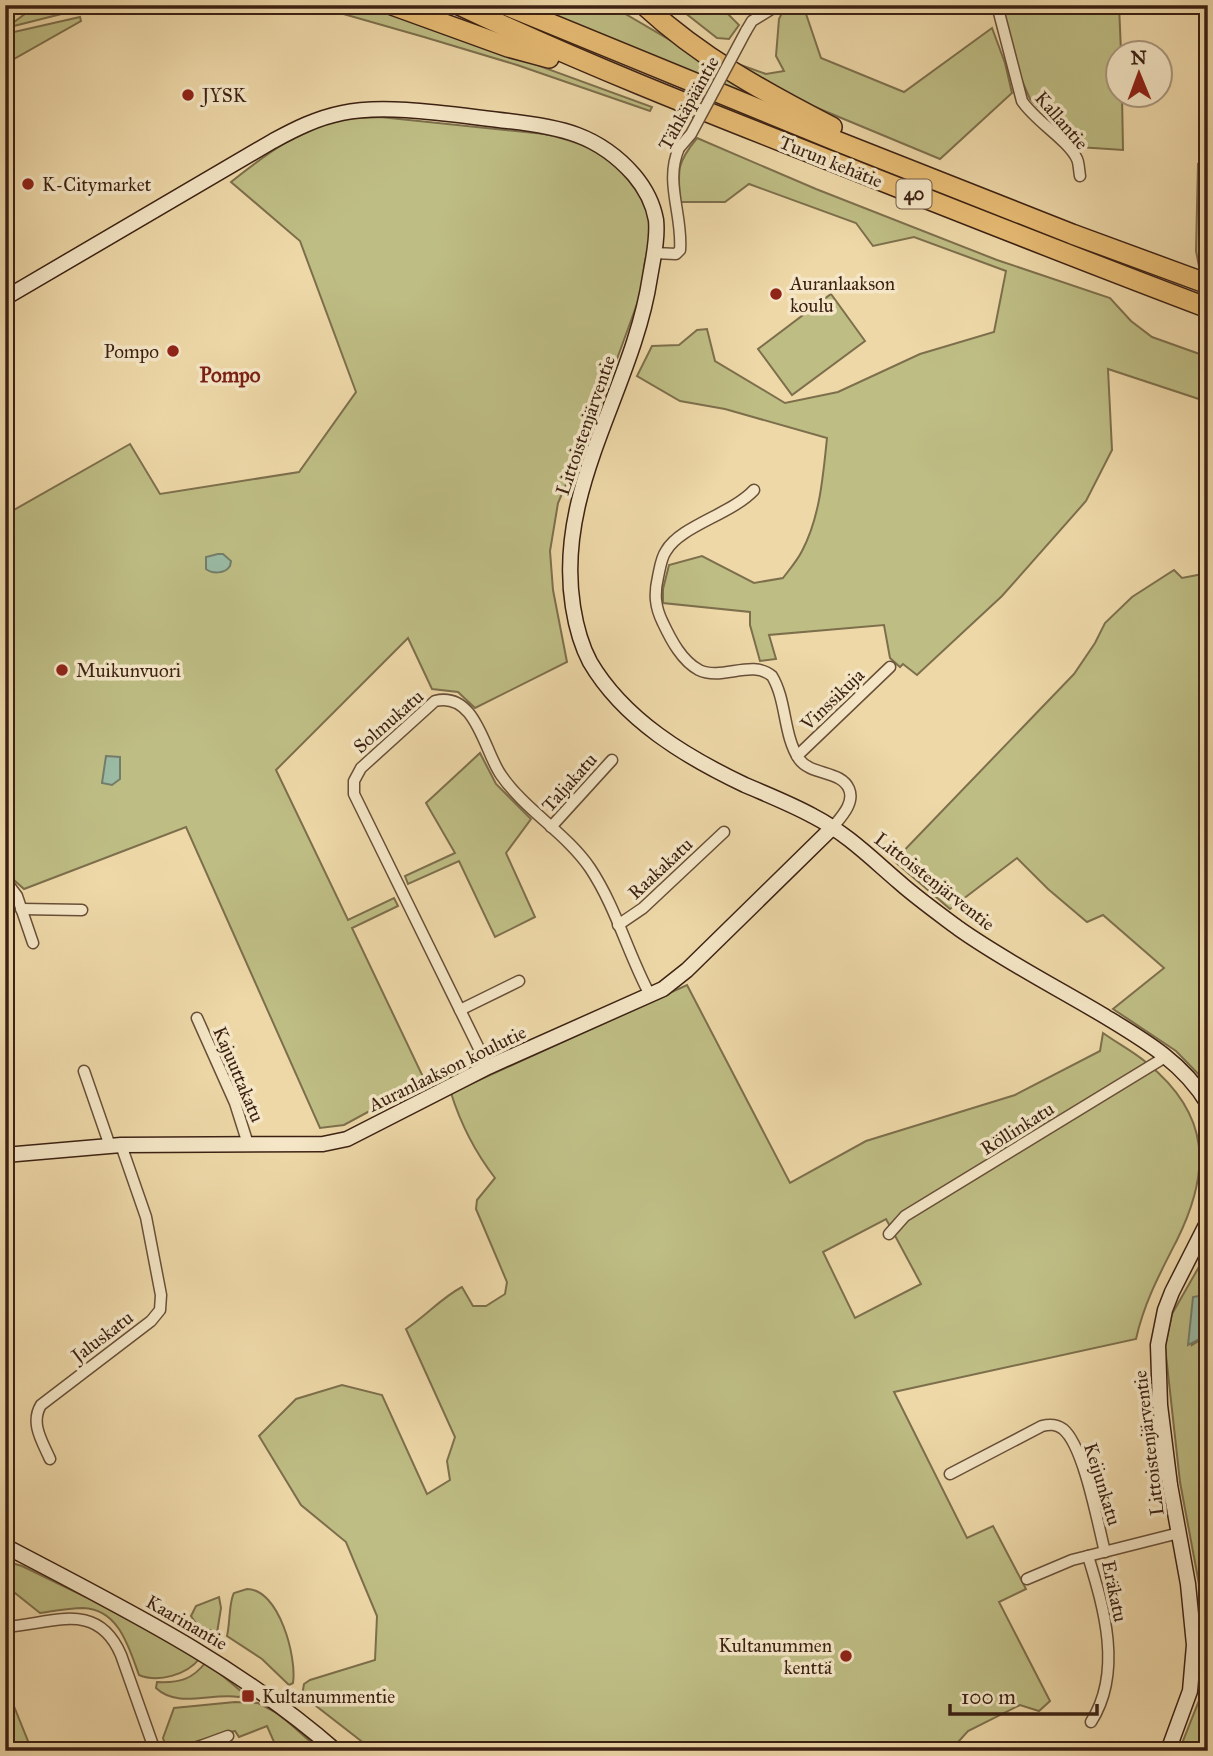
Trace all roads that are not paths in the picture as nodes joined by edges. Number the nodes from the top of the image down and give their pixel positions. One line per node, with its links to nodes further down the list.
1 (392, 5): 7 (highway)
2 (459, 5): 7 (highway, Turun kehätie / 40)
3 (505, 5): 8 (highway, Turun kehätie / 40)
4 (644, 5): 8 (highway)
5 (778, 5): 10 (street, Tähkäpääntie, bridge)
6 (997, 5): 9 (street, Kallantie)
7 (621, 78): 13 (highway, Turun kehätie / 40)
8 (926, 175): 11 (highway, Turun kehätie / 40)
9 (1080, 176)
10 (654, 253): 12 (street, Littoistenjärventie); 19 (street, Littoistenjärventie)
11 (1208, 284)
12 (5, 298)
13 (1208, 308)
14 (754, 490): 16 (street)
15 (890, 667): 16 (street, Vinssikuja)
16 (797, 756): 19 (street)
17 (612, 760): 18 (street, Taljakatu)
18 (551, 827): 24 (street, Solmukatu); 28 (street, Solmukatu)
19 (833, 827): 27 (street, Auranlaakson koulutie); 30 (street, Littoistenjärventie)
20 (724, 832): 24 (street, Raakakatu)
21 (5, 880): 22 (street)
22 (21, 909): 23 (street); 25 (street)
23 (82, 910)
24 (618, 925): 27 (street, Solmukatu)
25 (33, 943)
26 (519, 981): 28 (street)
27 (650, 995): 31 (street, Auranlaakson koulutie)
28 (460, 1010): 31 (street, Solmukatu)
29 (197, 1018): 34 (street, Kajuuttakatu)
30 (1167, 1056): 33 (street, Littoistenjärventie); 38 (street, Röllinkatu)
31 (488, 1067): 34 (street, Auranlaakson koulutie)
32 (84, 1071): 35 (street)
33 (1208, 1104)
34 (248, 1144): 35 (street, Auranlaakson koulutie)
35 (116, 1145): 36 (street, Auranlaakson koulutie); 39 (street, Jaluskatu)
36 (5, 1155)
37 (1208, 1221): 41 (street, Littoistenjärventie)
38 (889, 1234)
39 (50, 1459)
40 (950, 1474): 43 (street, Keijunkatu)
41 (1179, 1533): 43 (street, Eräkatu); 52 (street, Littoistenjärventie)
42 (5, 1546): 51 (street, Kaarinantie)
43 (1105, 1552): 44 (street, Eräkatu)
44 (1088, 1556): 45 (street); 47 (street, Eräkatu)
45 (1027, 1580)
46 (5, 1627): 49 (street)
47 (1091, 1722)
48 (228, 1736): 50 (street)
49 (155, 1751)
50 (187, 1751)
51 (336, 1751)
52 (1168, 1751)

